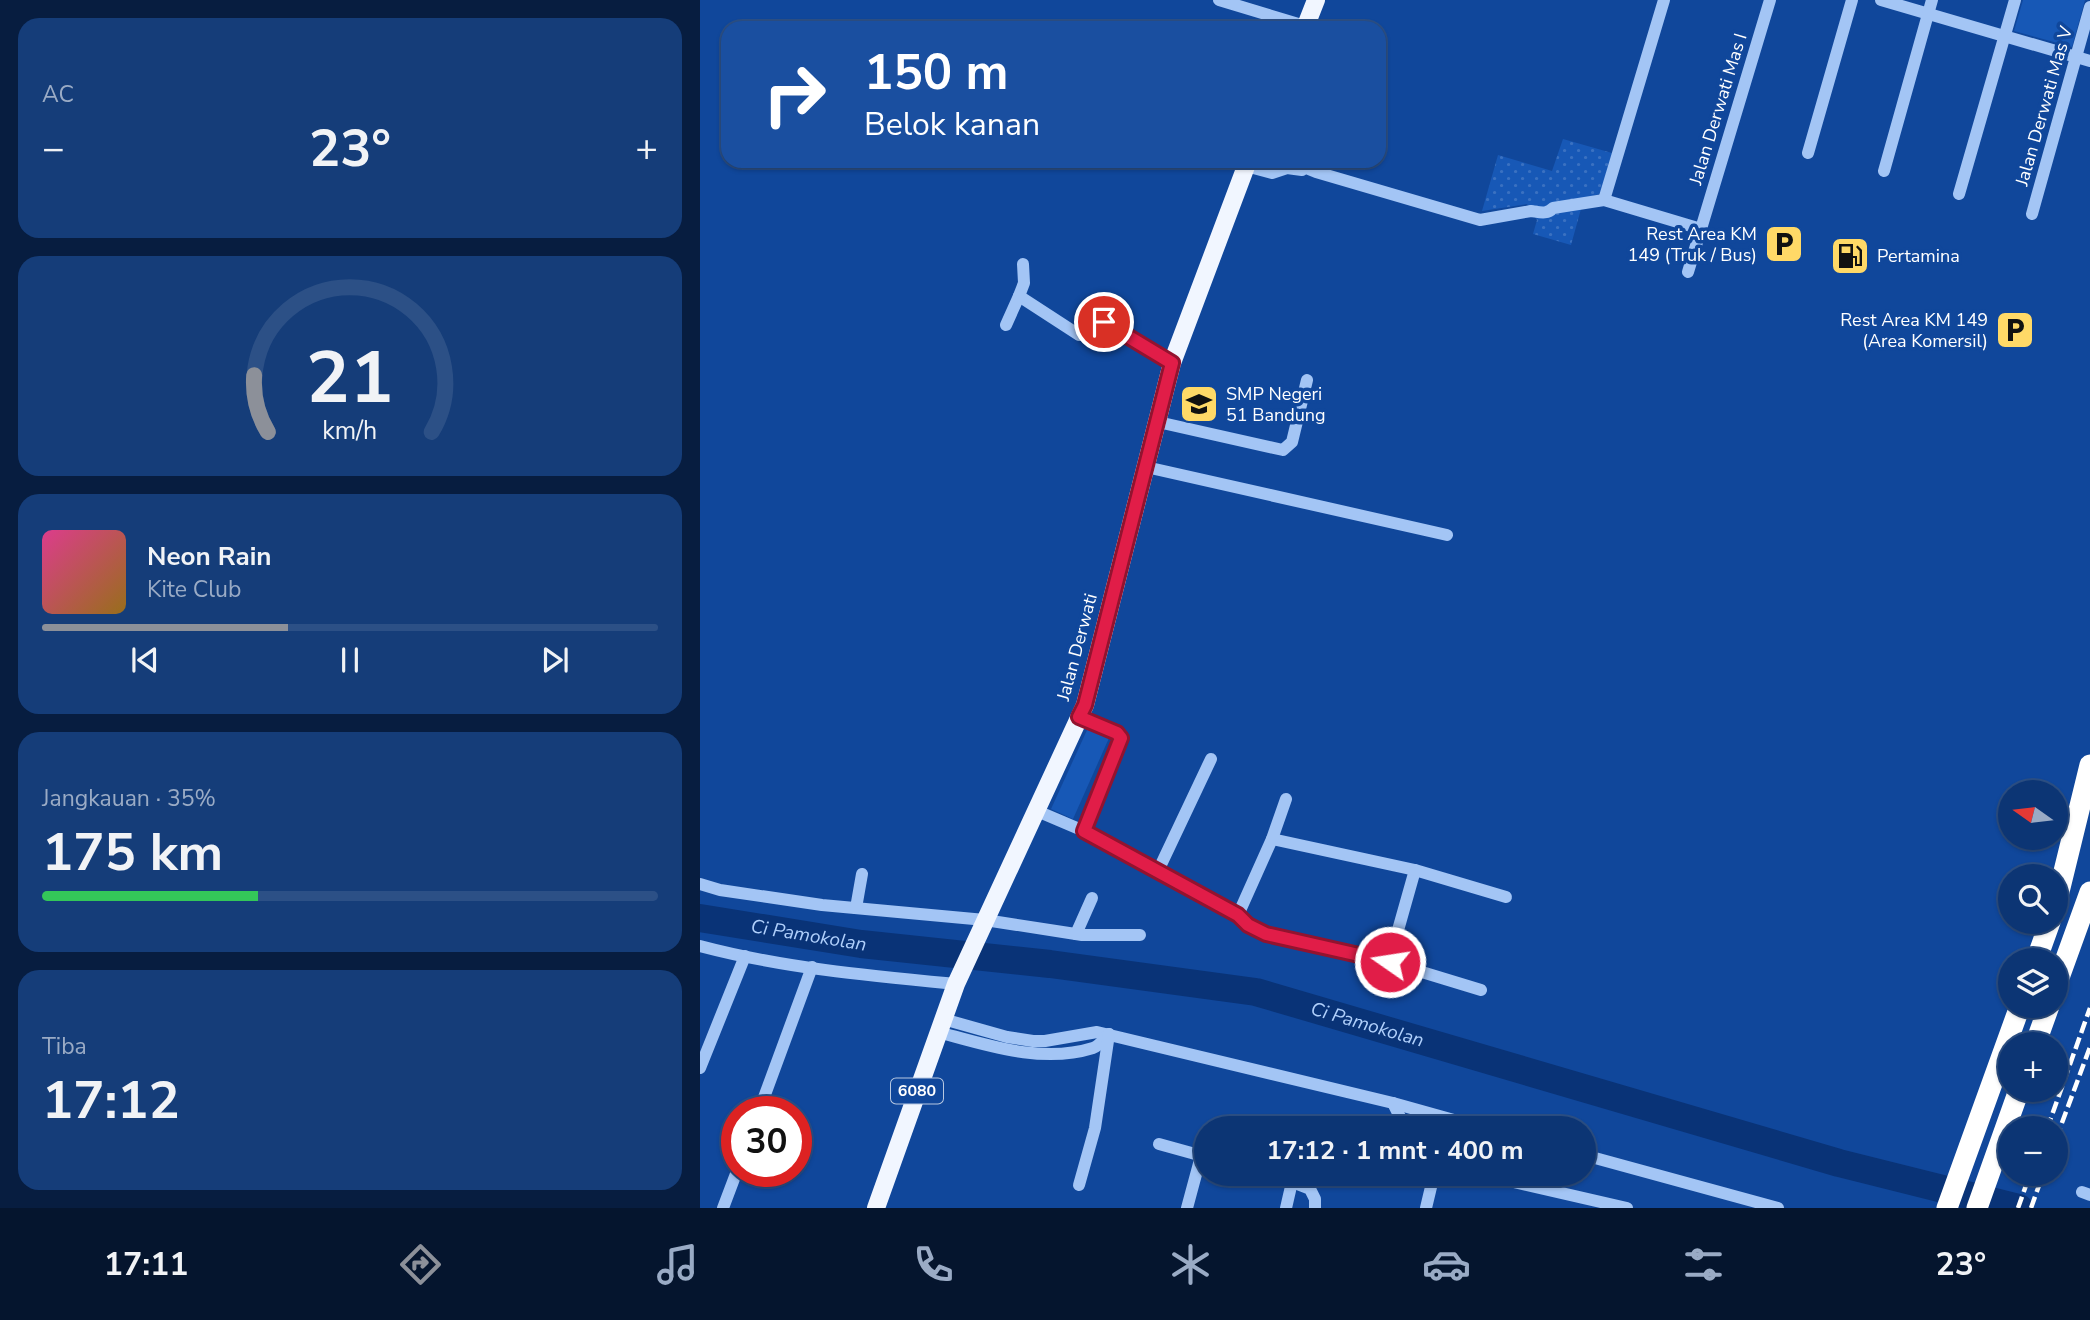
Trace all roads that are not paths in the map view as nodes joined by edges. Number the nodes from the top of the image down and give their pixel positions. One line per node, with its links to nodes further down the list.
1 (1219, 0): 11 (street)
2 (1316, 0): 12 (main road)
3 (1664, 0): 25 (street)
4 (1770, 0): 27 (street, Jalan Derwati Mas I)
5 (1852, 0): 16 (street)
6 (1881, 0): 10 (street)
7 (1932, 0): 10 (street)
8 (2015, 0): 13 (street)
9 (2090, 6): 14 (street, Jalan Derwati Mas V)
10 (1928, 14): 13 (street); 22 (street)
11 (1286, 21)
12 (1307, 21)
13 (2005, 36): 14 (street); 24 (street)
14 (2076, 57): 15 (street); 26 (street, Jalan Derwati Mas V)
15 (2090, 61)
16 (1808, 153)
17 (1245, 168): 32 (main road, Jalan Derwati / 6080)
18 (1260, 168): 20 (street)
19 (1287, 168): 23 (street)
20 (1287, 168)
21 (1306, 168): 23 (street)
22 (1884, 171)
23 (1316, 172): 25 (street)
24 (1959, 194)
25 (1604, 200): 27 (street)
26 (2032, 214)
27 (1700, 229): 29 (street, Jalan Derwati Mas I)
28 (1023, 264): 30 (street)
29 (1688, 272)
30 (1019, 296): 31 (street); 32 (street)
31 (1006, 325)
32 (1172, 363): 34 (main road, Jalan Derwati / 6080)
33 (1307, 380): 34 (street)
34 (1158, 422): 35 (main road, Jalan Derwati / 6080)
35 (1146, 467): 36 (street); 37 (main road, Jalan Derwati / 6080)
36 (1447, 535)
37 (1079, 717): 41 (main road, Jalan Derwati / 6080); 43 (street)
38 (1211, 759): 47 (street)
39 (2090, 765): 45 (highway)
40 (1286, 799): 44 (street)
41 (1037, 811): 43 (street); 56 (main road, Jalan Derwati / 6080)
42 (2090, 814): 48 (highway)
43 (1084, 831): 47 (street)
44 (1272, 839): 46 (street); 55 (street)
45 (2066, 864)
46 (1415, 870): 52 (street); 62 (street)
47 (1158, 871): 55 (street)
48 (2068, 873)
49 (862, 874): 54 (street)
50 (700, 884): 54 (street)
51 (2090, 892): 60 (highway)
52 (1506, 897)
53 (1091, 898): 57 (street)
54 (856, 908): 56 (street)
55 (1238, 915): 62 (street)
56 (983, 924): 57 (street); 64 (main road, Jalan Derwati / 6080)
57 (1076, 934): 58 (street)
58 (1140, 935)
59 (700, 946): 61 (street)
60 (2068, 953)
61 (745, 956): 63 (street); 69 (street)
62 (1390, 962): 65 (street)
63 (812, 967): 64 (street); 70 (street)
64 (958, 980): 67 (main road, Jalan Derwati / 6080)
65 (1481, 990)
66 (2016, 1018): 93 (highway)
67 (940, 1025): 68 (street); 86 (main road, Jalan Derwati / 6080)
68 (1109, 1034): 72 (street); 78 (street)
69 (700, 1068)
70 (765, 1096)
71 (2015, 1102): 94 (highway)
72 (1393, 1103): 73 (street); 74 (street)
73 (1400, 1116)
74 (1440, 1116)
75 (1159, 1144): 76 (street)
76 (1194, 1154)
77 (1596, 1158): 92 (street)
78 (1079, 1185)
79 (1194, 1185): 87 (street)
80 (1291, 1186): 88 (street)
81 (1302, 1186): 89 (street)
82 (1431, 1186): 90 (street)
83 (1531, 1186): 91 (street)
84 (731, 1187): 85 (street)
85 (723, 1208)
86 (876, 1208)
87 (1187, 1208)
88 (1286, 1208)
89 (1315, 1208)
90 (1426, 1208)
91 (1627, 1208)
92 (1778, 1208)
93 (1947, 1208)
94 (1977, 1208)

